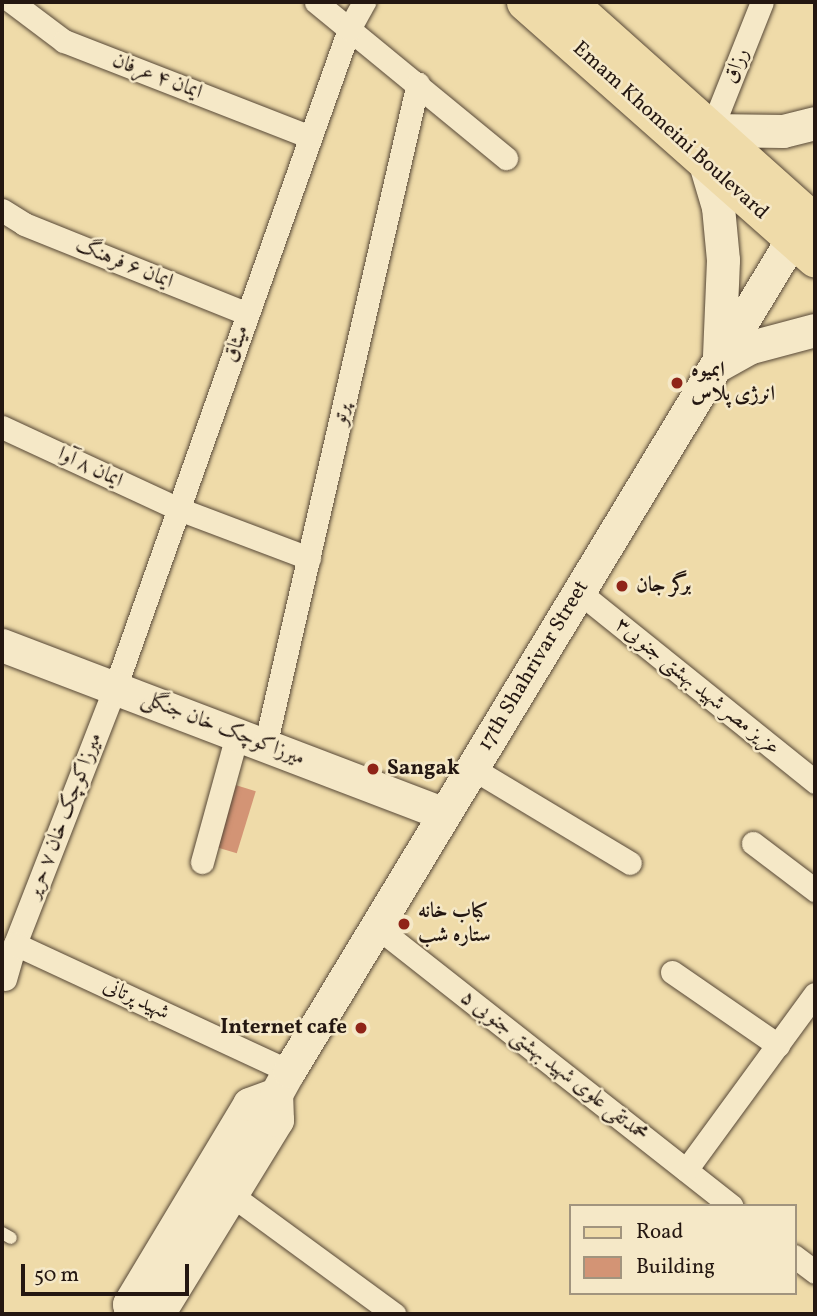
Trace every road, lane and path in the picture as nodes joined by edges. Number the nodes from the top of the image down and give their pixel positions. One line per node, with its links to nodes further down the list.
1 (12, 2): 10 (street, ایمان ۴ عرفان)
2 (316, 2): 7 (street)
3 (364, 2): 7 (street, میثاق)
4 (525, 2): 11 (main road, Emam Khomeini Boulevard)
5 (568, 2): 11 (main road, Emam Khomeini Boulevard)
6 (762, 2): 11 (street, رزاق)
7 (349, 29): 8 (street); 10 (street, میثاق)
8 (418, 83): 12 (street); 20 (street, پرتو)
9 (815, 123): 11 (main road)
10 (310, 137): 15 (street, میثاق)
11 (708, 145): 14 (main road, Emam Khomeini Boulevard); 17 (main road)
12 (506, 158)
13 (2, 210): 15 (street, ایمان ۶ فرهنگ)
14 (809, 227): 17 (main road, 17th Shahrivar Street)
15 (248, 314): 19 (street, میثاق)
16 (815, 330): 17 (main road)
17 (718, 365): 21 (main road, 17th Shahrivar Street)
18 (2, 427): 19 (street, ایمان ۸ آوا)
19 (179, 509): 20 (street, ایمان ۸ آوا); 23 (street, میثاق)
20 (309, 558): 24 (street, پرتو)
21 (579, 592): 25 (main road, 17th Shahrivar Street); 26 (street, عزیز مصر شهید بهشتی جنوبی۳)
22 (2, 645): 23 (main road, میرزاکوچک خان جنگلی)
23 (116, 688): 24 (main road, میرزاکوچک خان جنگلی); 33 (street, میرزاکوچک خان ۷ حریر)
24 (251, 740): 27 (main road, میرزاکوچک خان جنگلی); 29 (street, پرتو)
25 (472, 768): 27 (main road, 17th Shahrivar Street); 30 (street)
26 (815, 782)
27 (444, 814): 32 (main road, 17th Shahrivar Street)
28 (753, 843): 31 (street)
29 (202, 862)
30 (629, 863)
31 (815, 890)
32 (377, 927): 38 (main road, 17th Shahrivar Street); 39 (street, محمدتقی علوی شهید بهشتی جنوبی ۵)
33 (15, 944): 35 (street); 38 (street, شهید پرتانی)
34 (673, 972): 37 (street)
35 (5, 979)
36 (815, 994): 37 (street)
37 (778, 1045): 39 (street)
38 (283, 1083): 40 (main road, 17th Shahrivar Street); 44 (main road)
39 (686, 1170): 41 (street, محمدتقی علوی شهید بهشتی جنوبی ۵)
40 (233, 1196): 45 (main road, 17th Shahrivar Street); 46 (street)
41 (728, 1204)
42 (796, 1257): 43 (street)
43 (815, 1272)
44 (131, 1314)
45 (158, 1314)
46 (394, 1314)

